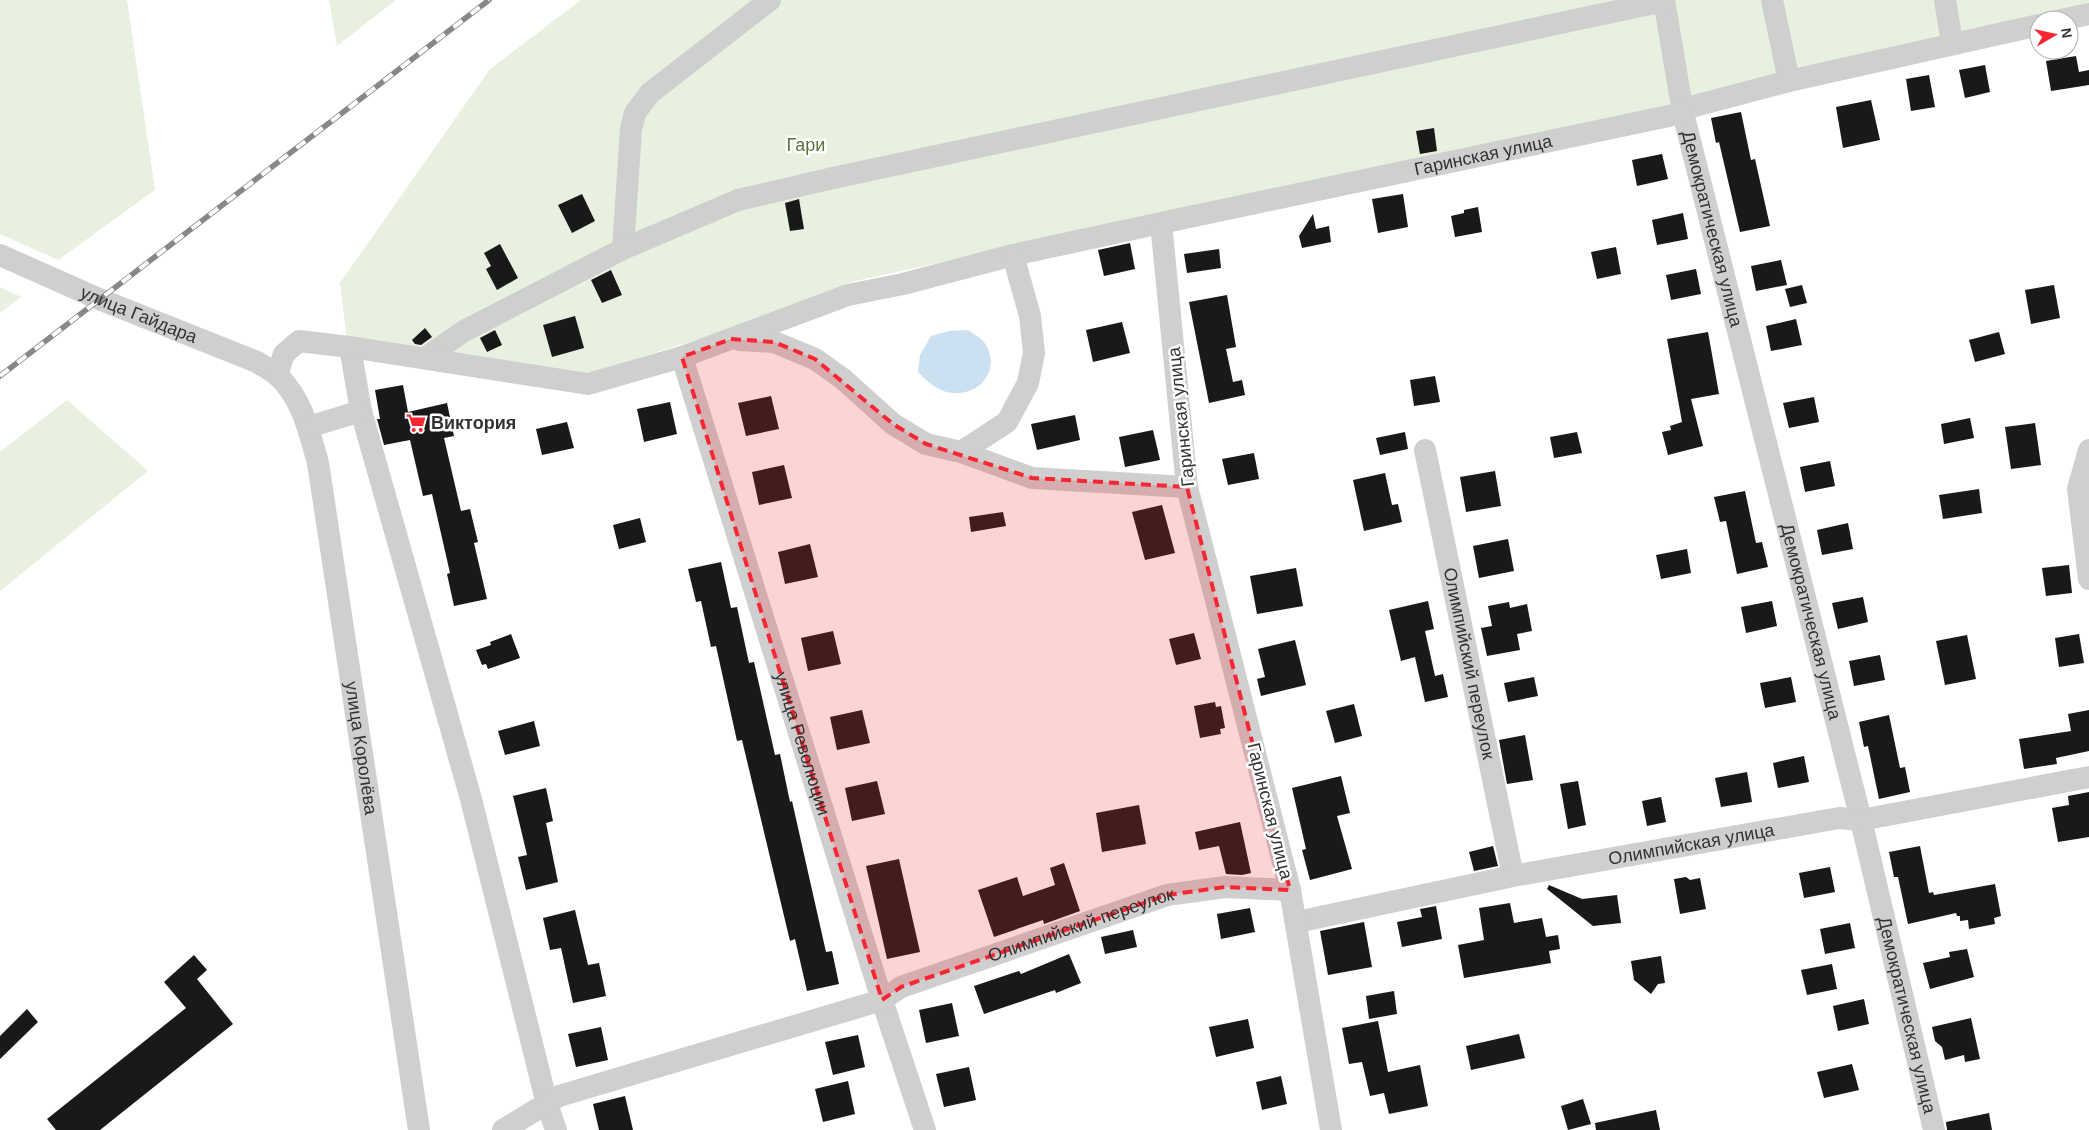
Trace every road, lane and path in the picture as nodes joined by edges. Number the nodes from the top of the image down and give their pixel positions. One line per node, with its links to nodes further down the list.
1 (768, 0): 10 (street)
2 (1664, 0): 8 (street, Демократическая улица); 10 (street)
3 (1772, 0): 7 (street)
4 (1945, 0): 6 (street)
5 (2029, 27): 6 (street, Гаринская улица)
6 (1952, 43): 7 (street, Гаринская улица)
7 (1789, 81): 8 (street, Гаринская улица)
8 (1683, 111): 9 (street, Гаринская улица); 26 (street, Демократическая улица)
9 (1161, 223): 12 (street); 23 (street, Гаринская улица)
10 (623, 249): 15 (street)
11 (0, 255): 17 (street, улица Гайдара)
12 (1013, 255): 13 (street); 22 (street)
13 (731, 339): 16 (street); 22 (street)
14 (350, 347): 15 (street); 17 (street); 18 (street)
15 (425, 358): 16 (street)
16 (682, 358): 30 (street, улица Революции)
17 (276, 374): 19 (street, улица Королёва)
18 (361, 411): 19 (street); 31 (street)
19 (308, 428): 32 (street, улица Королёва)
20 (1425, 450): 27 (street, Олимпийский переулок)
21 (2089, 450): 24 (street)
22 (961, 452): 23 (street)
23 (1187, 488): 28 (street, Гаринская улица)
24 (2089, 579)
25 (2089, 777): 26 (street, Олимпийская улица)
26 (1861, 820): 27 (street, Олимпийская улица); 37 (street, Демократическая улица)
27 (1513, 876): 29 (street, Олимпийская улица)
28 (1290, 890): 29 (street, Гаринская улица); 30 (street, Олимпийский переулок)
29 (1297, 922): 36 (street, Гаринская улица)
30 (882, 1000): 31 (street, Олимпийский переулок); 35 (street, улица Революции)
31 (547, 1104): 33 (street, Олимпийский переулок); 34 (street)
32 (419, 1130)
33 (503, 1130)
34 (556, 1130)
35 (925, 1130)
36 (1331, 1130)
37 (1934, 1130)

